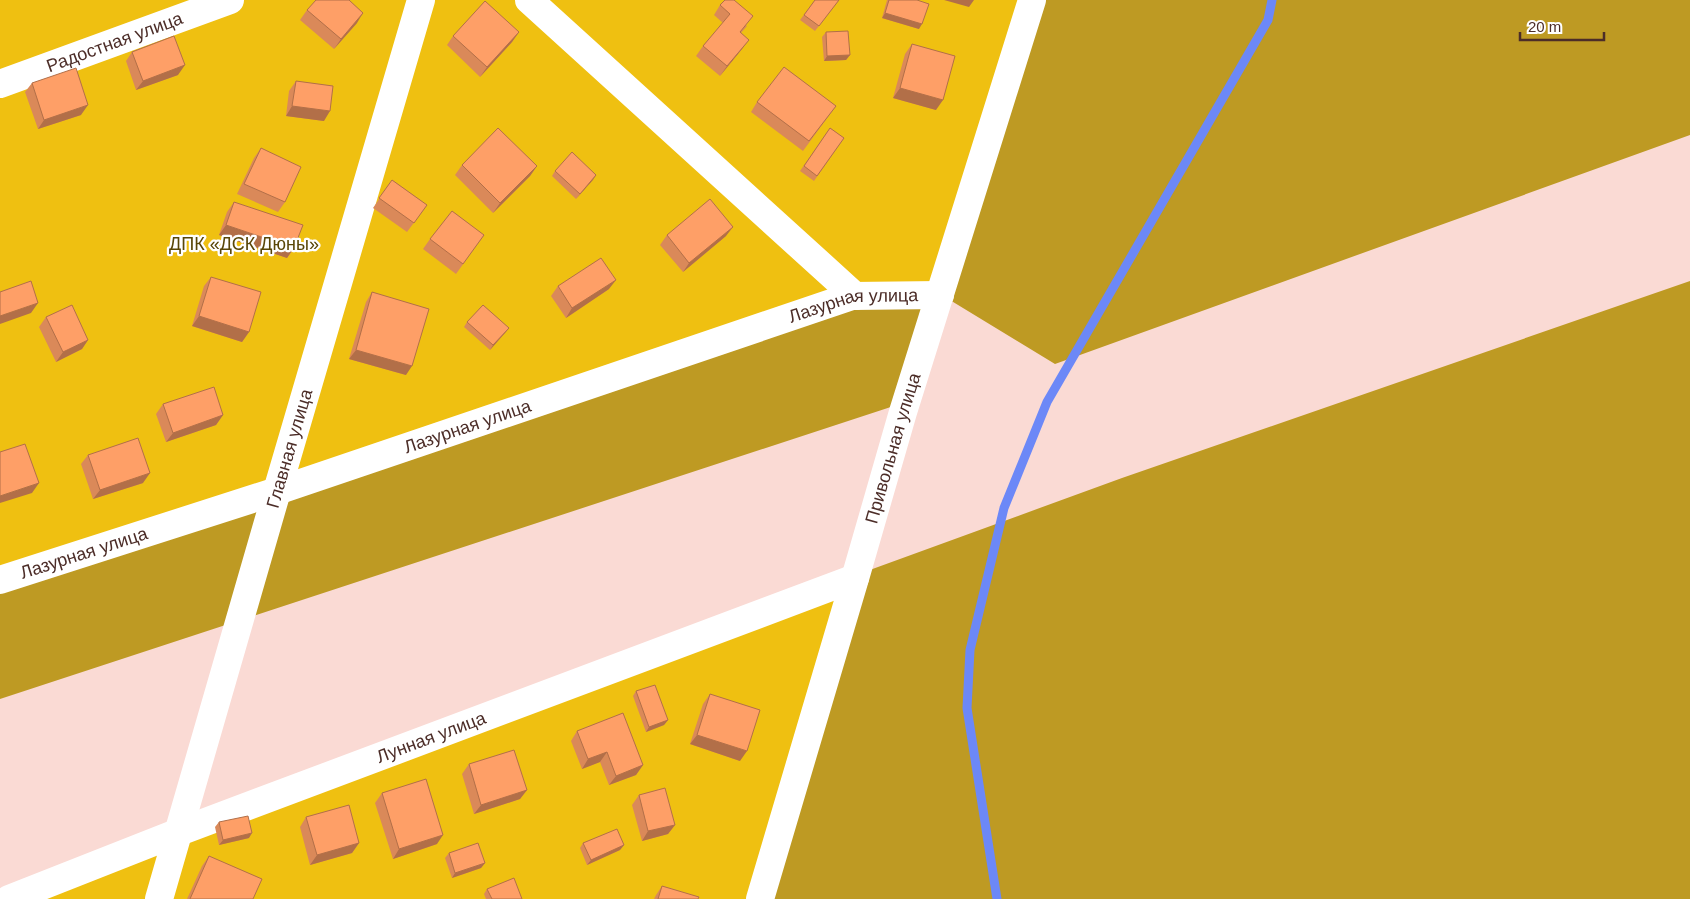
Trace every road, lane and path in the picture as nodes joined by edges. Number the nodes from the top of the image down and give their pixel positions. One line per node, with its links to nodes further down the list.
1 (230, 0): 5 (street, Радостная улица)
2 (421, 0): 8 (street, Главная улица)
3 (529, 0): 6 (street)
4 (1032, 0): 7 (street, Привольная улица)
5 (0, 84)
6 (855, 296): 7 (street, Лазурная улица); 8 (street, Лазурная улица)
7 (940, 296): 9 (street, Привольная улица)
8 (276, 491): 10 (street, Лазурная улица); 11 (street, Главная улица)
9 (855, 578): 11 (street, Лунная улица); 14 (street, Привольная улица)
10 (0, 580)
11 (179, 832): 12 (street, Лунная улица); 13 (street, Главная улица)
12 (9, 899)
13 (159, 899)
14 (760, 899)

